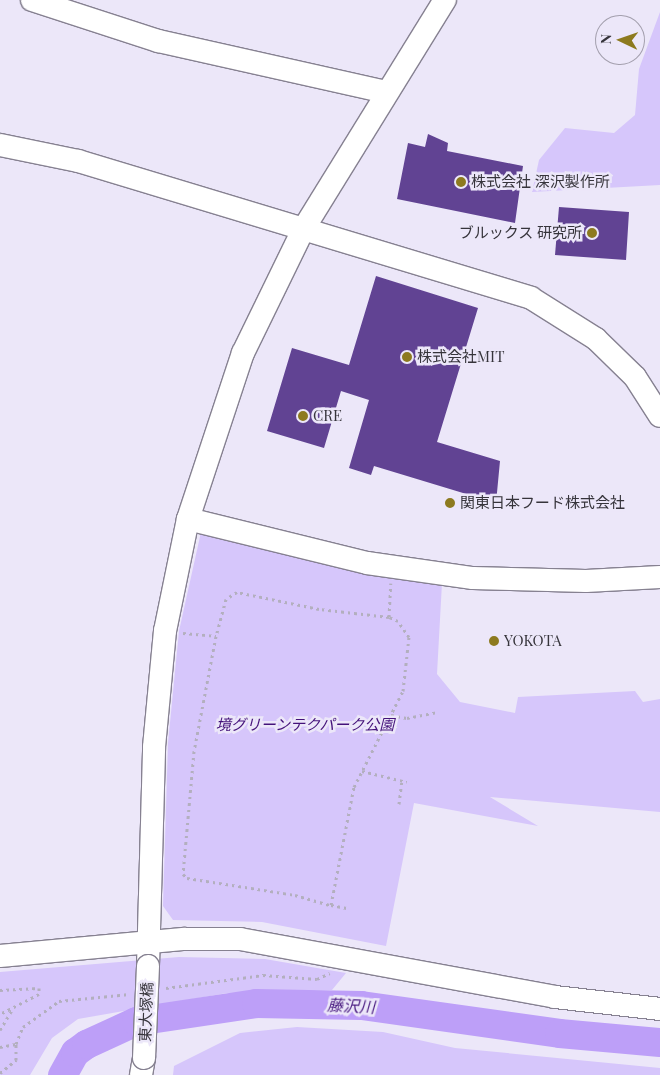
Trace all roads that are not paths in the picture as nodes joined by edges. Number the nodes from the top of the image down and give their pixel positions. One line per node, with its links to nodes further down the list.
1 (32, 0): 3 (street)
2 (445, 0): 3 (street, 東大塚橋)
3 (386, 92): 5 (street, 東大塚橋)
4 (0, 145): 5 (street)
5 (304, 228): 6 (street); 7 (street, 東大塚橋)
6 (660, 416)
7 (188, 519): 8 (street); 9 (street, 東大塚橋)
8 (660, 577)
9 (149, 943): 10 (street); 11 (street); 12 (street, 東大塚橋, bridge)
10 (0, 956)
11 (660, 1009)
12 (143, 1067)

